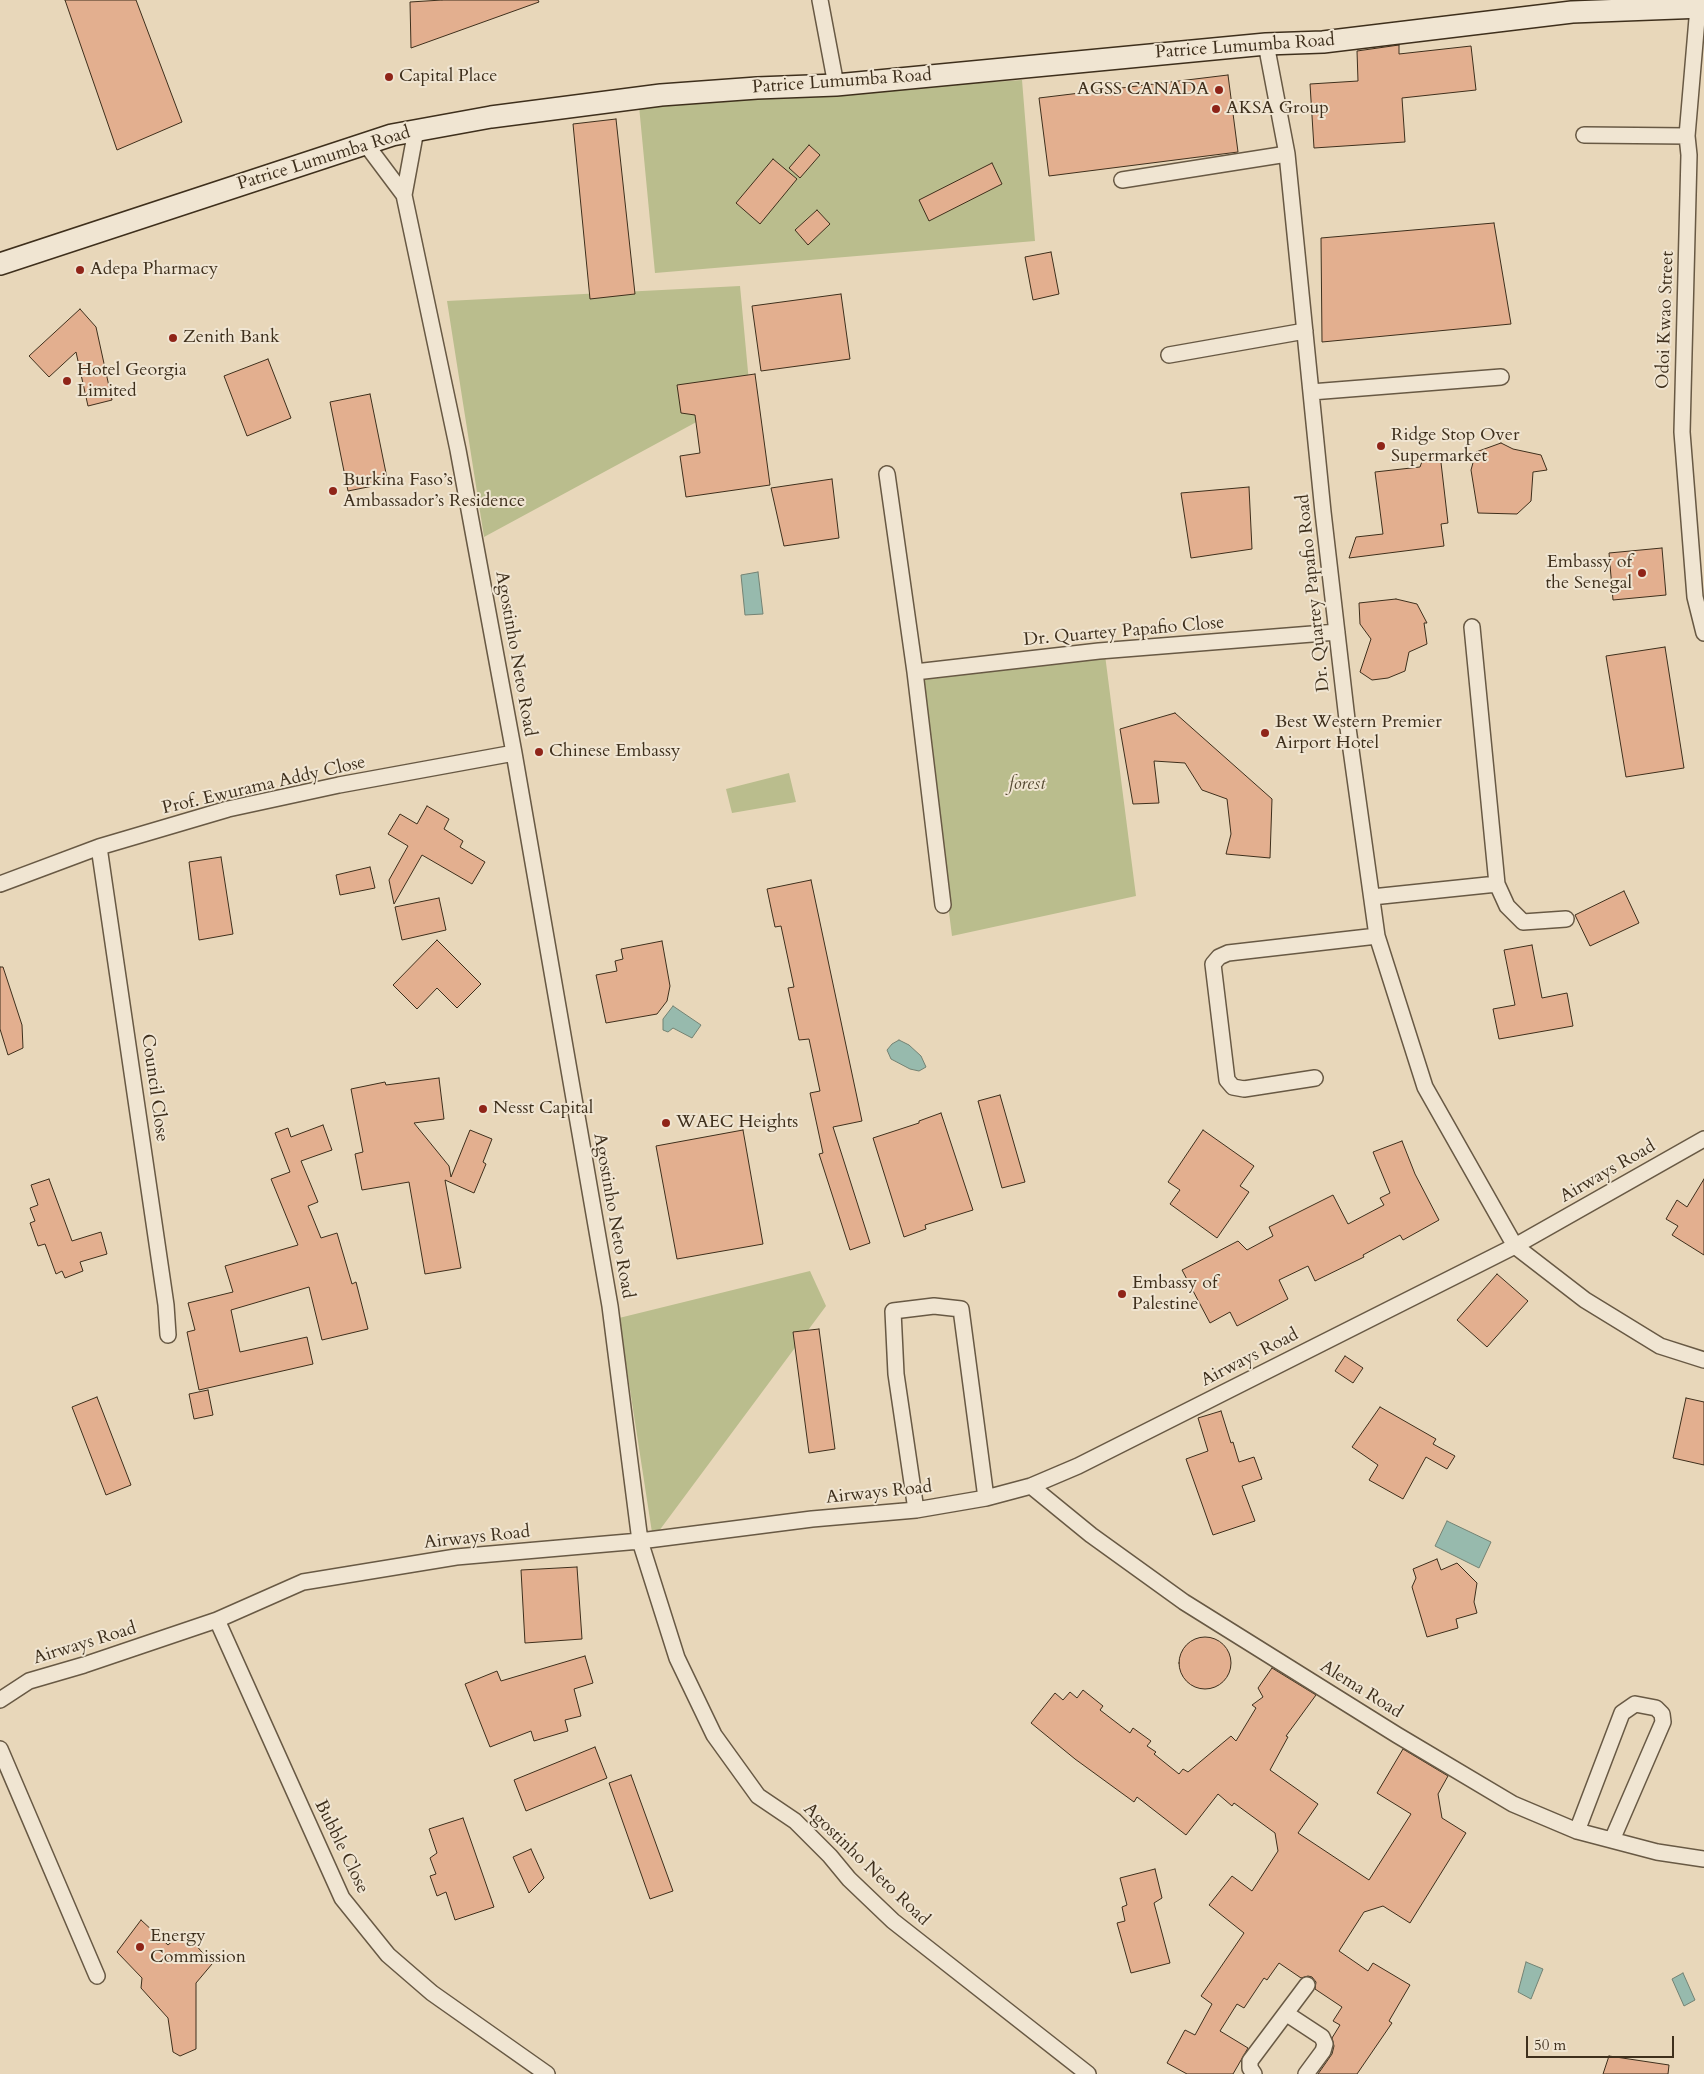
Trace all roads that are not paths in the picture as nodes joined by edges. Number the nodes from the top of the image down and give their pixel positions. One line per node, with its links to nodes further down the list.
1 (820, 0): 4 (street)
2 (1701, 7): 3 (street, Patrice Lumumba Road); 7 (street, Odoi Kwao Street)
3 (1266, 44): 4 (street, Patrice Lumumba Road); 9 (street, Dr. Quartey Papafio Road)
4 (836, 85): 5 (street, Patrice Lumumba Road)
5 (416, 130): 8 (street, Patrice Lumumba Road); 12 (street, Agostinho Neto Road)
6 (1584, 135): 7 (street)
7 (1687, 136): 10 (street, Odoi Kwao Street)
8 (365, 143): 12 (street, Agostinho Neto Road); 13 (street, Patrice Lumumba Road)
9 (1287, 154): 11 (street); 14 (street, Dr. Quartey Papafio Road)
10 (1697, 155): 21 (street, Odoi Kwao Street)
11 (1122, 180)
12 (404, 195): 23 (street, Agostinho Neto Road)
13 (0, 264)
14 (1305, 331): 15 (street); 17 (street, Dr. Quartey Papafio Road)
15 (1169, 355)
16 (1501, 377): 17 (street)
17 (1311, 392): 20 (street, Dr. Quartey Papafio Road)
18 (887, 474): 22 (street)
19 (1472, 627): 26 (street)
20 (1337, 632): 22 (street, Dr. Quartey Papafio Close); 27 (street, Dr. Quartey Papafio Road)
21 (1704, 633)
22 (915, 672): 28 (street)
23 (514, 753): 24 (street, Prof. Ewurama Addy Close); 39 (street, Agostinho Neto Road)
24 (99, 847): 25 (street, Prof. Ewurama Addy Close); 34 (street, Council Close)
25 (0, 884)
26 (1498, 884): 27 (street); 29 (street)
27 (1372, 897): 30 (street, Dr. Quartey Papafio Road)
28 (943, 905)
29 (1566, 918)
30 (1377, 936): 31 (street); 33 (street, Dr. Quartey Papafio Road)
31 (1315, 1078)
32 (1704, 1139): 33 (street, Airways Road)
33 (1515, 1246): 35 (street, Dr. Quartey Papafio Road); 36 (street, Airways Road)
34 (168, 1335)
35 (1704, 1360)
36 (1031, 1486): 37 (street, Airways Road); 43 (street, Alema Road)
37 (986, 1498): 38 (street, Airways Road); 38 (street)
38 (916, 1510): 39 (street, Airways Road)
39 (640, 1541): 40 (street, Airways Road); 50 (street, Agostinho Neto Road)
40 (217, 1620): 41 (street, Airways Road); 49 (street, Bubble Close)
41 (0, 1700)
42 (0, 1749): 46 (street)
43 (1576, 1831): 44 (street, Alema Road); 44 (street)
44 (1612, 1840): 45 (street, Alema Road)
45 (1704, 1859)
46 (97, 1976)
47 (1307, 1985): 48 (street)
48 (1287, 2014): 51 (street); 52 (street)
49 (547, 2074)
50 (1088, 2074)
51 (1254, 2074)
52 (1306, 2074)

